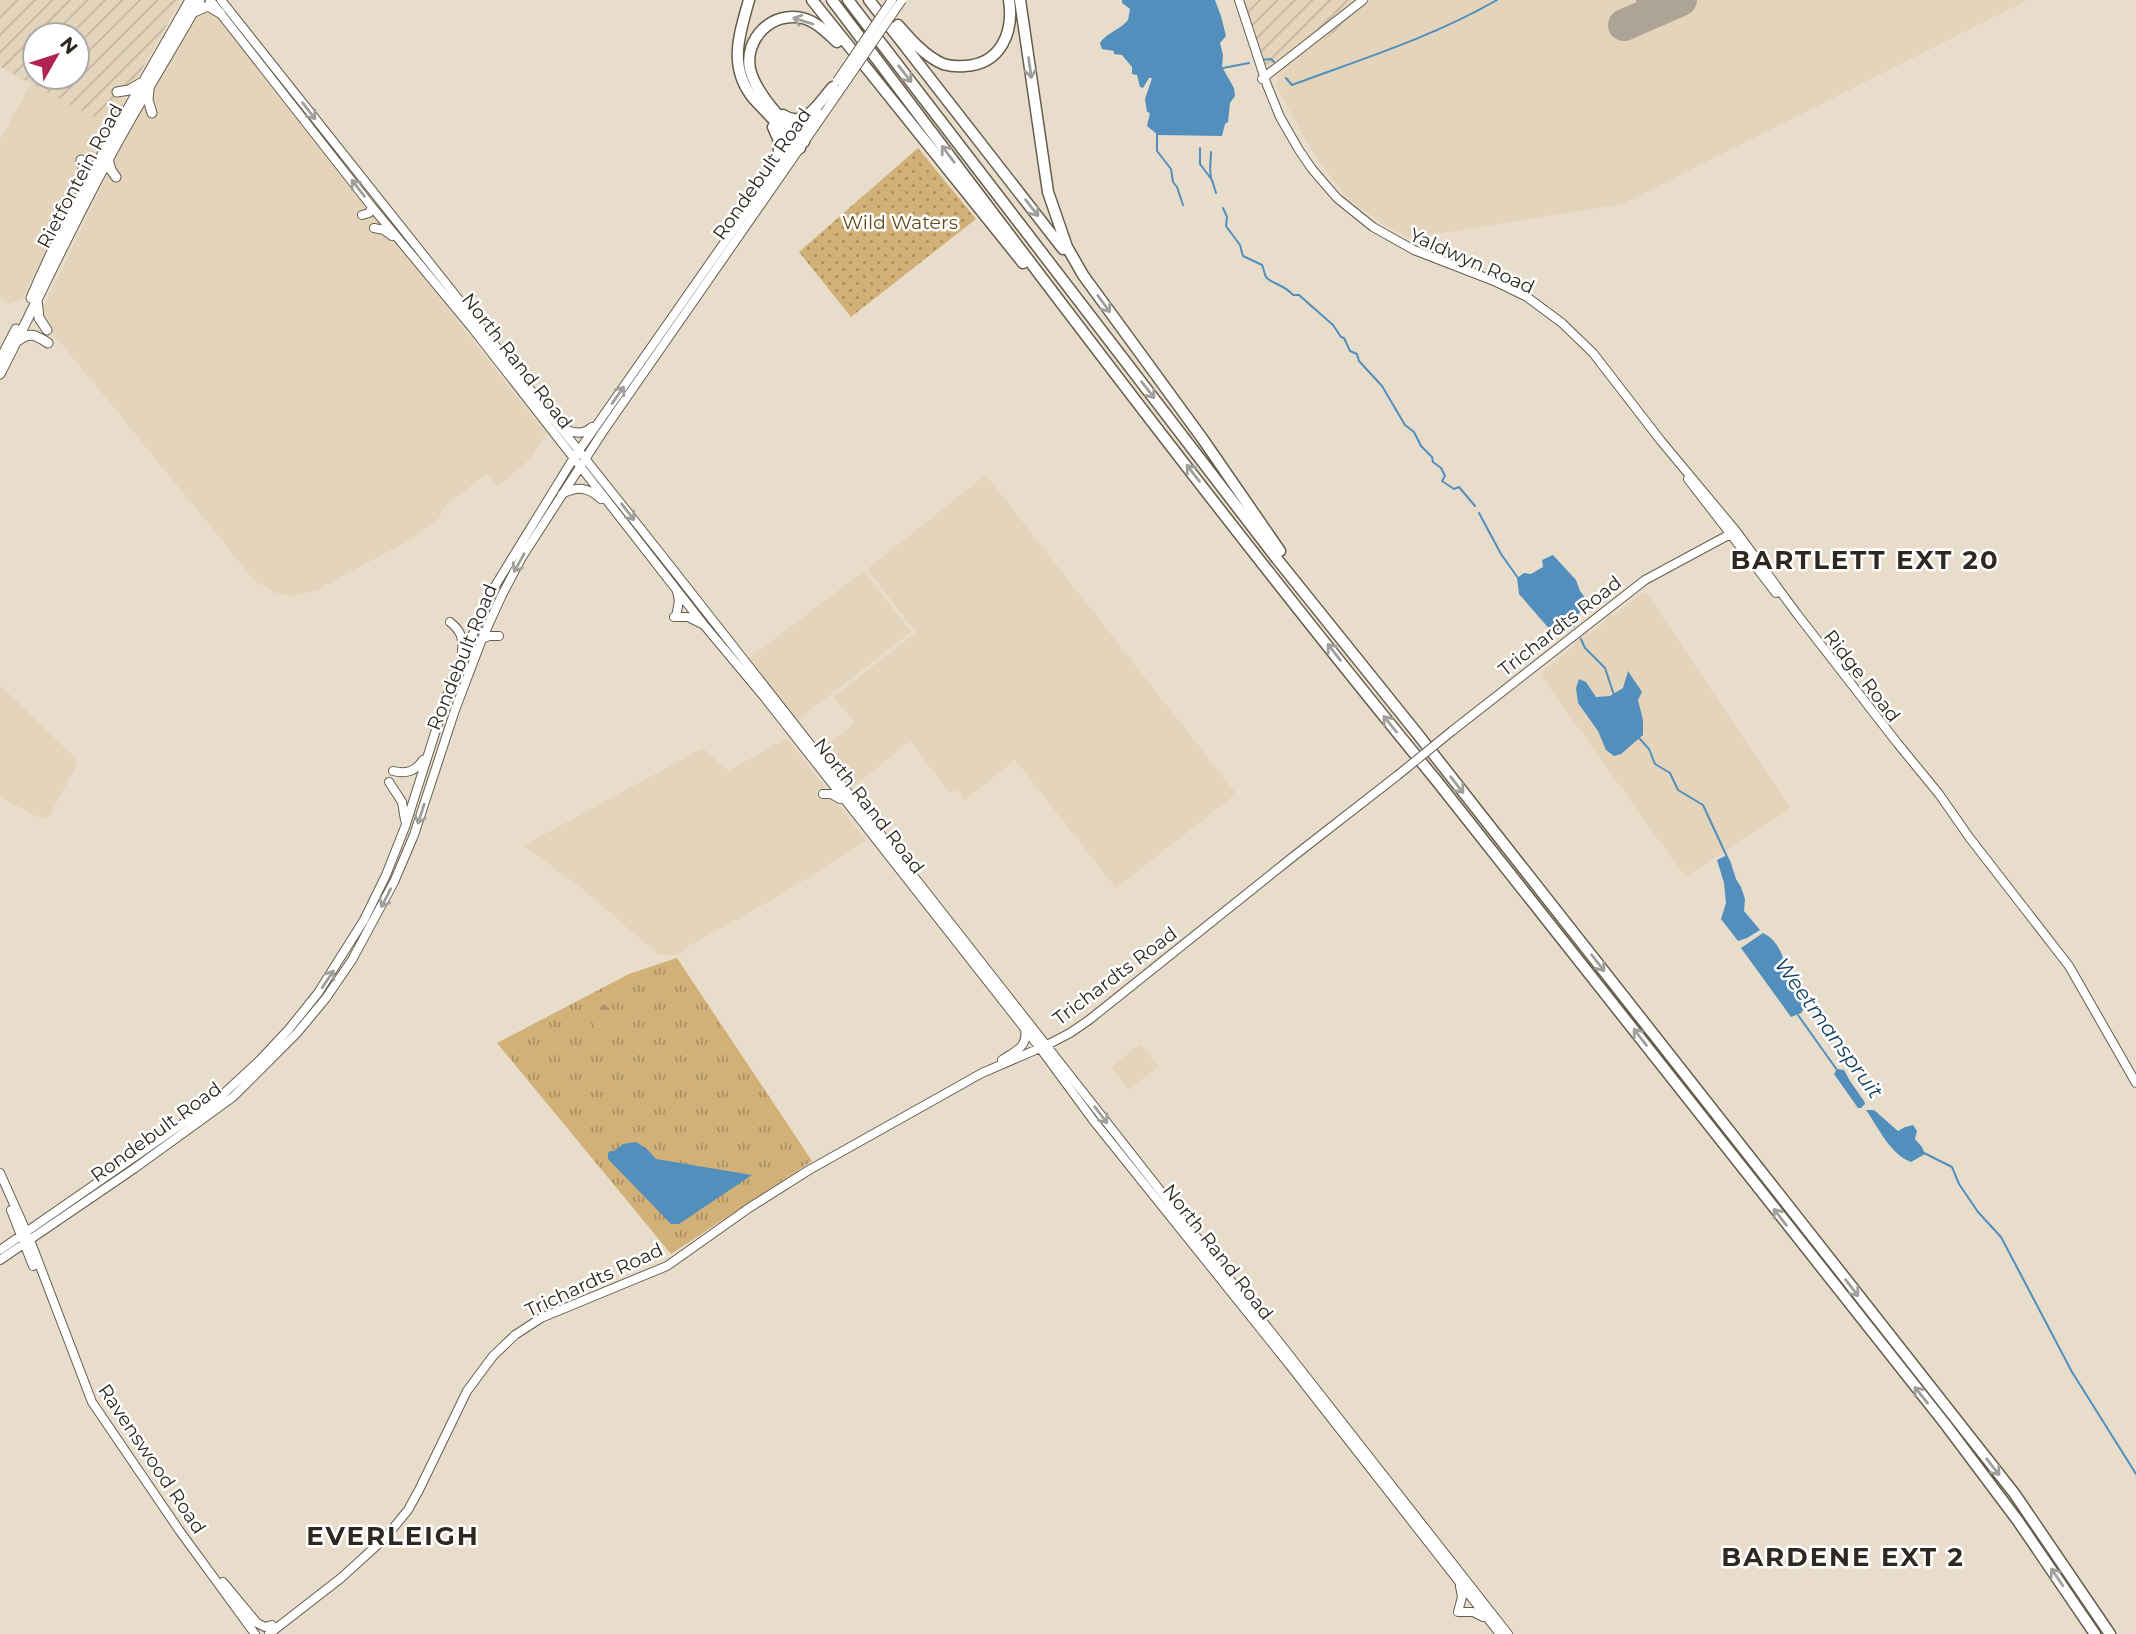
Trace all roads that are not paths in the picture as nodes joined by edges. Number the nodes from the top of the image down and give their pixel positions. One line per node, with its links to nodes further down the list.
1 (190, 0): 23 (main road, Rietfontein Road)
2 (200, 0): 17 (main road, Rietfontein Road)
3 (210, 0): 18 (main road, North Rand Road)
4 (221, 0): 47 (main road, North Rand Road, one-way to 47)
5 (749, 0): 26 (highway)
6 (812, 0): 22 (highway)
7 (832, 0): 42 (highway, one-way to 7)
8 (848, 0): 66 (highway, one-way to 66)
9 (869, 0): 37 (highway, one-way to 37)
10 (875, 0): 13 (highway)
11 (892, 0): 24 (main road, Rondebult Road, bridge)
12 (902, 0): 24 (main road, Rondebult Road, bridge)
13 (1009, 0)
14 (1020, 0): 37 (highway, one-way to 37)
15 (1238, 0): 19 (main road, Yaldwyn Road); 21 (main road, Yaldwyn Road)
16 (1363, 0): 20 (main road)
17 (193, 13): 18 (main road); 23 (main road, Rietfontein Road)
18 (220, 13): 33 (main road, North Rand Road, one-way to 18)
19 (1260, 63): 20 (main road); 21 (main road, Yaldwyn Road)
20 (1280, 66): 21 (main road)
21 (1263, 78): 55 (main road, Yaldwyn Road); 56 (main road, Yaldwyn Road)
22 (874, 79): 27 (highway, one-way to 27); 42 (highway)
23 (146, 83): 25 (main road); 28 (main road); 30 (main road, Rietfontein Road)
24 (837, 85): 27 (highway); 29 (main road, Rondebult Road)
25 (117, 92)
26 (753, 99): 29 (highway); 31 (highway)
27 (772, 107): 29 (highway)
28 (152, 113)
29 (799, 142): 31 (main road, Rondebult Road); 49 (main road, Rondebult Road)
30 (105, 156): 32 (main road, Rietfontein Road); 32 (main road); 32 (main road)
31 (776, 167): 48 (main road, Rondebult Road, one-way to 31)
32 (91, 183): 38 (main road, Rietfontein Road); 43 (main road, Rietfontein Road)
33 (372, 207): 34 (main road); 36 (main road, North Rand Road)
34 (362, 215)
35 (374, 228): 36 (main road)
36 (410, 253): 44 (main road, North Rand Road)
37 (1083, 275): 66 (highway, one-way to 66)
38 (36, 298): 39 (main road); 40 (main road, Rietfontein Road)
39 (47, 330)
40 (16, 342): 41 (main road); 46 (main road, Rietfontein Road)
41 (48, 343)
42 (1093, 345): 95 (highway, one-way to 42)
43 (0, 360)
44 (496, 361): 45 (main road); 50 (main road, North Rand Road)
45 (496, 373)
46 (0, 374)
47 (548, 413): 48 (main road); 50 (main road, North Rand Road)
48 (601, 418): 50 (main road, Rondebult Road)
49 (602, 433): 51 (main road, Rondebult Road); 52 (main road)
50 (576, 455): 51 (main road, North Rand Road); 65 (main road, Rondebult Road)
51 (582, 463): 52 (main road, North Rand Road); 53 (main road, Rondebult Road); 54 (main road, North Rand Road)
52 (598, 476): 74 (main road, North Rand Road, one-way to 74)
53 (561, 495): 54 (main road); 64 (main road, Rondebult Road, one-way to 64)
54 (616, 513): 60 (main road, North Rand Road)
55 (1717, 517): 56 (main road, Yaldwyn Road); 58 (main road)
56 (1733, 533): 57 (main road, Trichardts Road); 59 (main road, Ridge Road); 73 (main road, Ridge Road)
57 (1719, 541): 58 (main road, Trichardts Road); 59 (main road)
58 (1706, 547): 76 (main road, Trichardts Road, bridge)
59 (1746, 555): 73 (main road, Ridge Road)
60 (676, 588): 62 (main road, North Rand Road); 62 (main road)
61 (450, 622): 65 (main road)
62 (704, 625): 71 (main road, North Rand Road)
63 (499, 636): 64 (main road)
64 (482, 639): 83 (main road, Rondebult Road, one-way to 83)
65 (459, 664): 67 (main road, Rondebult Road)
66 (1416, 732): 96 (highway, one-way to 96)
67 (428, 753): 68 (main road); 72 (main road, Rondebult Road)
68 (393, 771)
69 (389, 782): 72 (main road)
70 (823, 794): 71 (main road)
71 (846, 802): 74 (main road, North Rand Road)
72 (405, 827): 82 (main road, Rondebult Road, one-way to 72)
73 (1969, 837): 78 (main road, Ridge Road)
74 (919, 890): 75 (main road, North Rand Road); 76 (main road, North Rand Road)
75 (1025, 1029): 76 (main road, North Rand Road); 77 (main road)
76 (1043, 1046): 77 (main road, Trichardts Road); 90 (main road, North Rand Road); 92 (main road, North Rand Road, one-way to 92)
77 (982, 1073): 91 (main road, Trichardts Road)
78 (2136, 1083)
79 (0, 1172): 81 (main road, Ravenswood Road)
80 (0, 1184): 83 (main road, Ravenswood Road)
81 (19, 1217): 82 (main road); 83 (main road, Ravenswood Road)
82 (45, 1220): 83 (main road, Rondebult Road)
83 (25, 1238): 84 (main road, Rondebult Road); 85 (main road, Ravenswood Road); 87 (main road, Ravenswood Road)
84 (4, 1252): 85 (main road); 86 (main road, Rondebult Road)
85 (31, 1259): 87 (main road, Ravenswood Road)
86 (0, 1260)
87 (60, 1328): 88 (main road, Ravenswood Road); 89 (main road, Ravenswood Road)
88 (197, 1554): 89 (main road, Ravenswood Road); 91 (main road)
89 (209, 1574): 93 (main road, Ravenswood Road)
90 (1460, 1583): 92 (main road, North Rand Road); 92 (main road)
91 (274, 1630): 94 (main road, Trichardts Road)
92 (1502, 1633)
93 (252, 1634)
94 (261, 1634)
95 (2095, 1634)
96 (2110, 1634)

